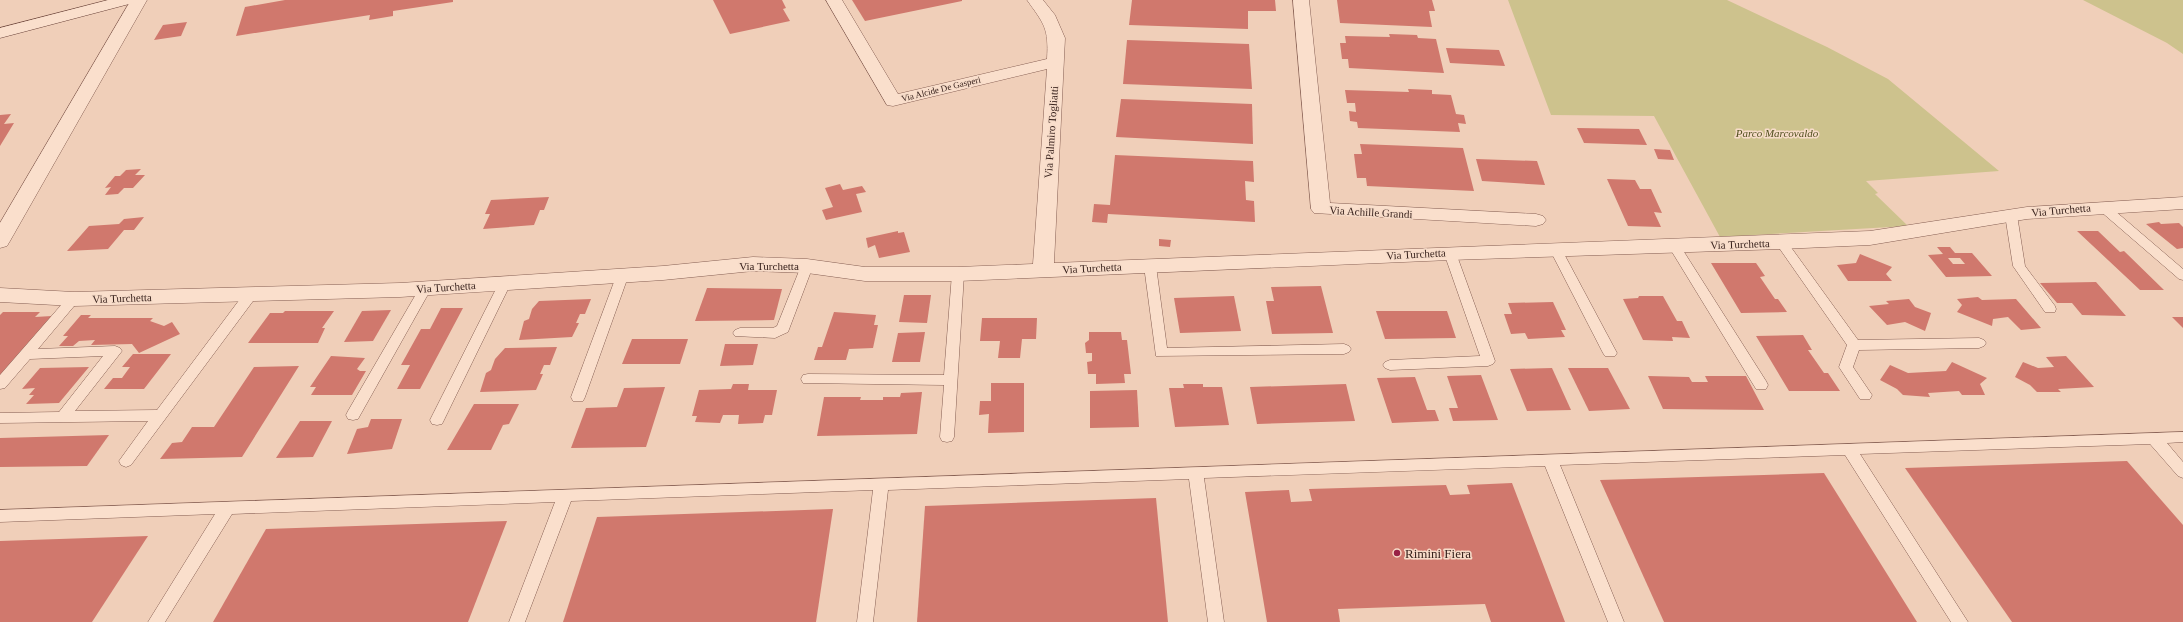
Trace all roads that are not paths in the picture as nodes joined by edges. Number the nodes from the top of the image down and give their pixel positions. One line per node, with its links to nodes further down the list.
1 (89, 0): 7 (street)
2 (127, 0): 8 (street)
3 (139, 0): 14 (street)
4 (834, 0): 9 (street, Via Alcide De Gasperi)
5 (1035, 0): 9 (street, Via Palmiro Togliatti)
6 (1301, 0): 13 (street, Via Achille Grandi)
7 (0, 23)
8 (0, 33)
9 (1056, 62): 21 (street, Via Palmiro Togliatti)
10 (2183, 203): 11 (street, Via Turchetta)
11 (2103, 207): 12 (street, Via Turchetta); 24 (lane)
12 (2011, 215): 15 (street, Via Turchetta); 30 (lane)
13 (1536, 220)
14 (0, 241)
15 (1781, 242): 16 (street, Via Turchetta); 33 (lane)
16 (1675, 247): 17 (street, Via Turchetta); 41 (lane)
17 (1556, 250): 18 (street, Via Turchetta); 35 (lane)
18 (1450, 253): 20 (street, Via Turchetta); 37 (lane)
19 (807, 266): 22 (street, Via Turchetta); 23 (street, Via Turchetta); 31 (lane)
20 (1150, 266): 21 (street, Via Turchetta); 34 (lane)
21 (1042, 271): 23 (street, Via Turchetta)
22 (623, 274): 25 (street, Via Turchetta); 43 (lane)
23 (958, 274): 39 (lane)
24 (2183, 276)
25 (505, 283): 26 (street, Via Turchetta); 48 (lane)
26 (425, 289): 27 (street, Via Turchetta); 45 (lane)
27 (251, 294): 29 (street, Via Turchetta); 44 (lane)
28 (0, 295): 29 (street, Via Turchetta)
29 (74, 299): 36 (lane)
30 (2050, 309)
31 (740, 333)
32 (1979, 343): 33 (lane)
33 (1854, 345): 42 (lane)
34 (1344, 349)
35 (1610, 353)
36 (27, 354): 40 (lane); 46 (lane)
37 (1390, 365)
38 (808, 379): 39 (lane)
39 (951, 380): 49 (lane)
40 (0, 384)
41 (1761, 385)
42 (1865, 396)
43 (578, 397)
44 (160, 415): 46 (lane); 54 (lane)
45 (353, 415)
46 (63, 417): 47 (lane)
47 (0, 418)
48 (437, 420)
49 (947, 437)
50 (2183, 437): 51 (lane)
51 (2154, 438): 52 (lane); 55 (lane)
52 (1849, 449): 53 (lane); 66 (lane)
53 (1550, 460): 56 (lane); 65 (lane)
54 (126, 461)
55 (2183, 472)
56 (1196, 473): 57 (lane); 64 (lane)
57 (881, 484): 58 (lane); 63 (lane)
58 (565, 496): 59 (lane); 62 (lane)
59 (226, 508): 60 (lane); 61 (lane)
60 (0, 516)
61 (156, 622)
62 (517, 622)
63 (865, 622)
64 (1216, 622)
65 (1616, 622)
66 (1960, 622)

